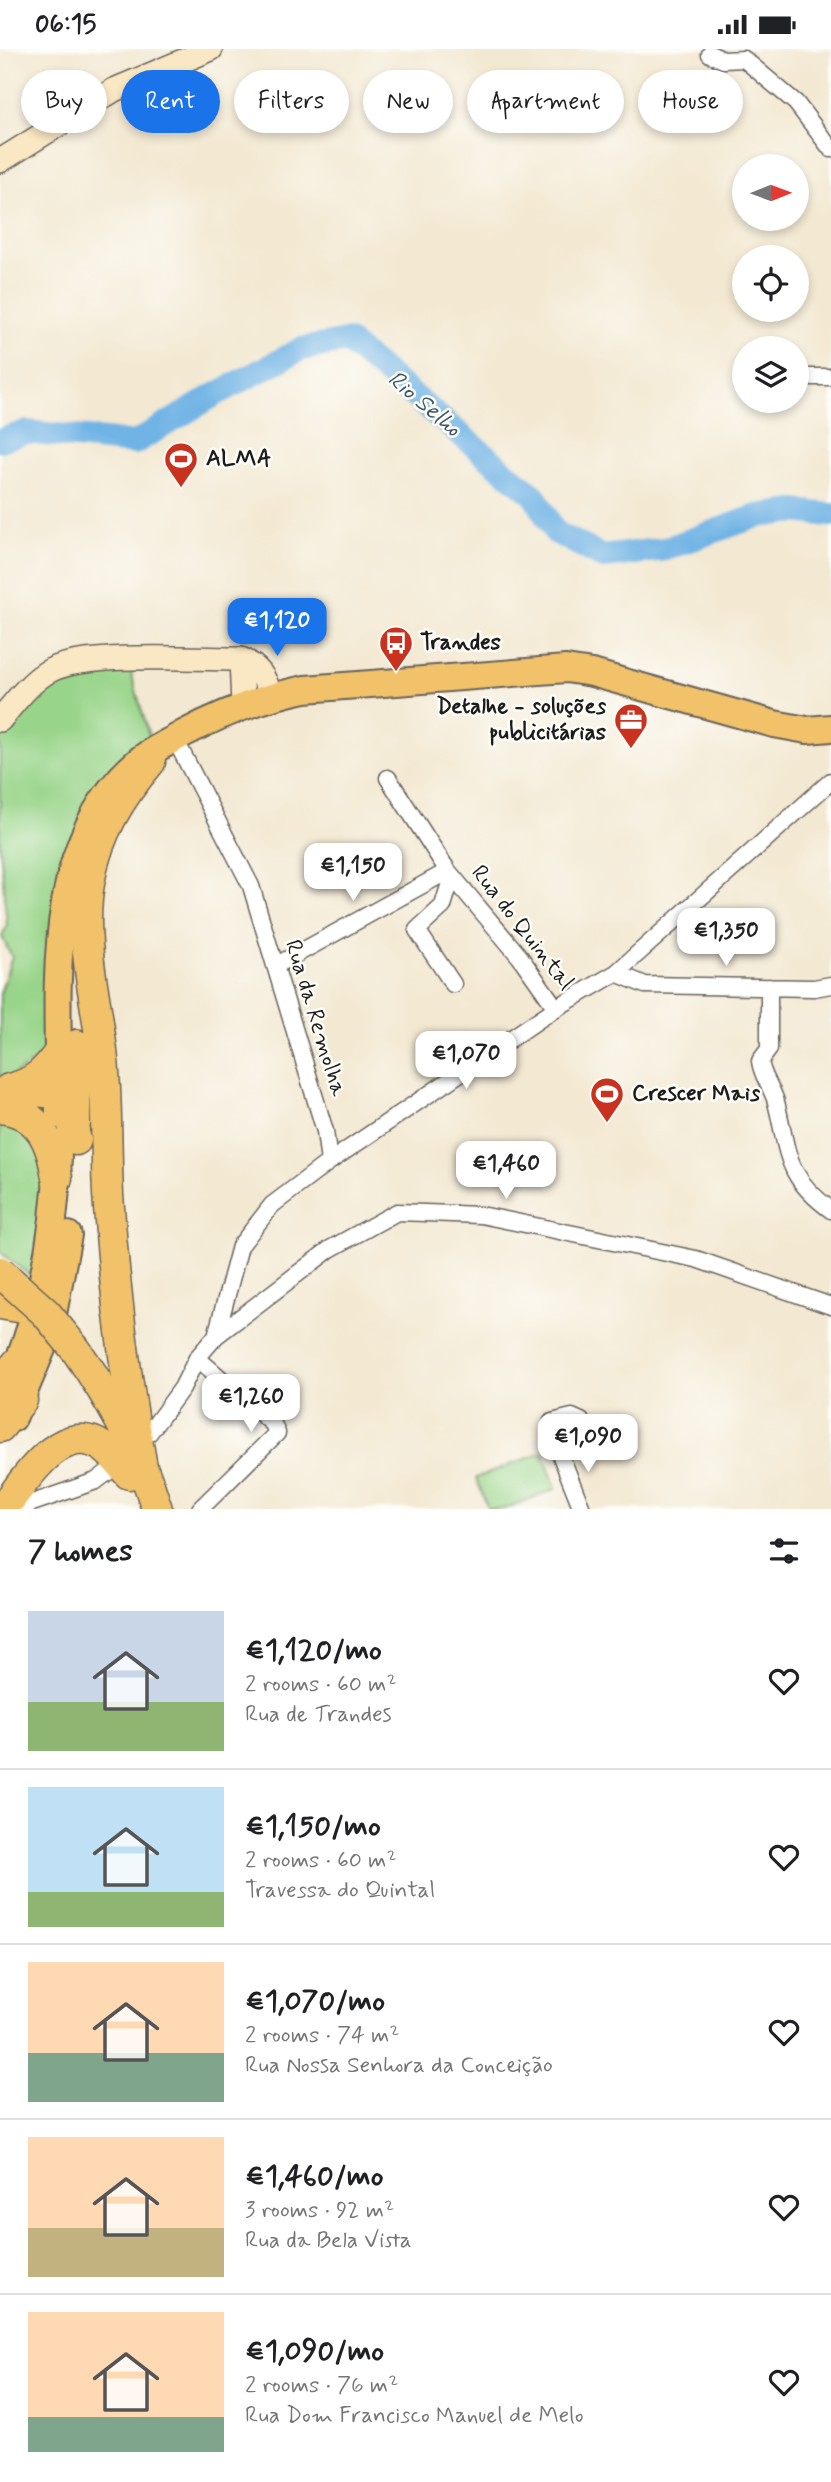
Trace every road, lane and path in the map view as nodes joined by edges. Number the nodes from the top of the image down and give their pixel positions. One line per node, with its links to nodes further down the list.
1 (211, 49): 4 (street)
2 (710, 54): 3 (street)
3 (831, 149)
4 (0, 162)
5 (809, 377): 6 (street)
6 (831, 377)
7 (241, 659): 8 (street); 9 (street); 10 (street)
8 (271, 696): 9 (main road); 11 (main road)
9 (243, 705): 12 (main road)
10 (0, 720)
11 (831, 728)
12 (175, 739): 13 (main road); 17 (street, Rua da Remolha); 23 (main road)
13 (150, 762): 27 (main road); 42 (highway)
14 (388, 778): 16 (street, Rua do Quintal)
15 (831, 781): 18 (street)
16 (450, 873): 17 (street); 19 (street, Rua do Quintal); 22 (street, Rua do Quintal)
17 (275, 966): 28 (street, Rua da Remolha)
18 (616, 973): 21 (street); 22 (street)
19 (453, 984)
20 (831, 985): 21 (street)
21 (769, 987): 30 (street)
22 (556, 1008): 28 (street)
23 (60, 1051): 24 (highway); 25 (main road)
24 (0, 1092): 25 (highway)
25 (59, 1095): 27 (highway); 29 (main road)
26 (0, 1108): 29 (highway)
27 (76, 1140): 37 (main road)
28 (329, 1162): 34 (street)
29 (57, 1178): 37 (main road)
30 (831, 1210)
31 (0, 1272): 36 (highway, bridge)
32 (6, 1301): 36 (highway)
33 (831, 1306): 34 (street)
34 (216, 1336): 35 (street)
35 (197, 1358): 40 (street); 47 (street)
36 (75, 1361): 42 (highway)
37 (10, 1387): 38 (highway); 41 (main road)
38 (0, 1427)
39 (585, 1429): 48 (street)
40 (149, 1433)
41 (0, 1441)
42 (128, 1470): 43 (highway); 44 (street); 45 (highway); 46 (highway)
43 (3, 1509)
44 (15, 1509)
45 (141, 1509)
46 (157, 1509)
47 (200, 1509)
48 (582, 1509)

